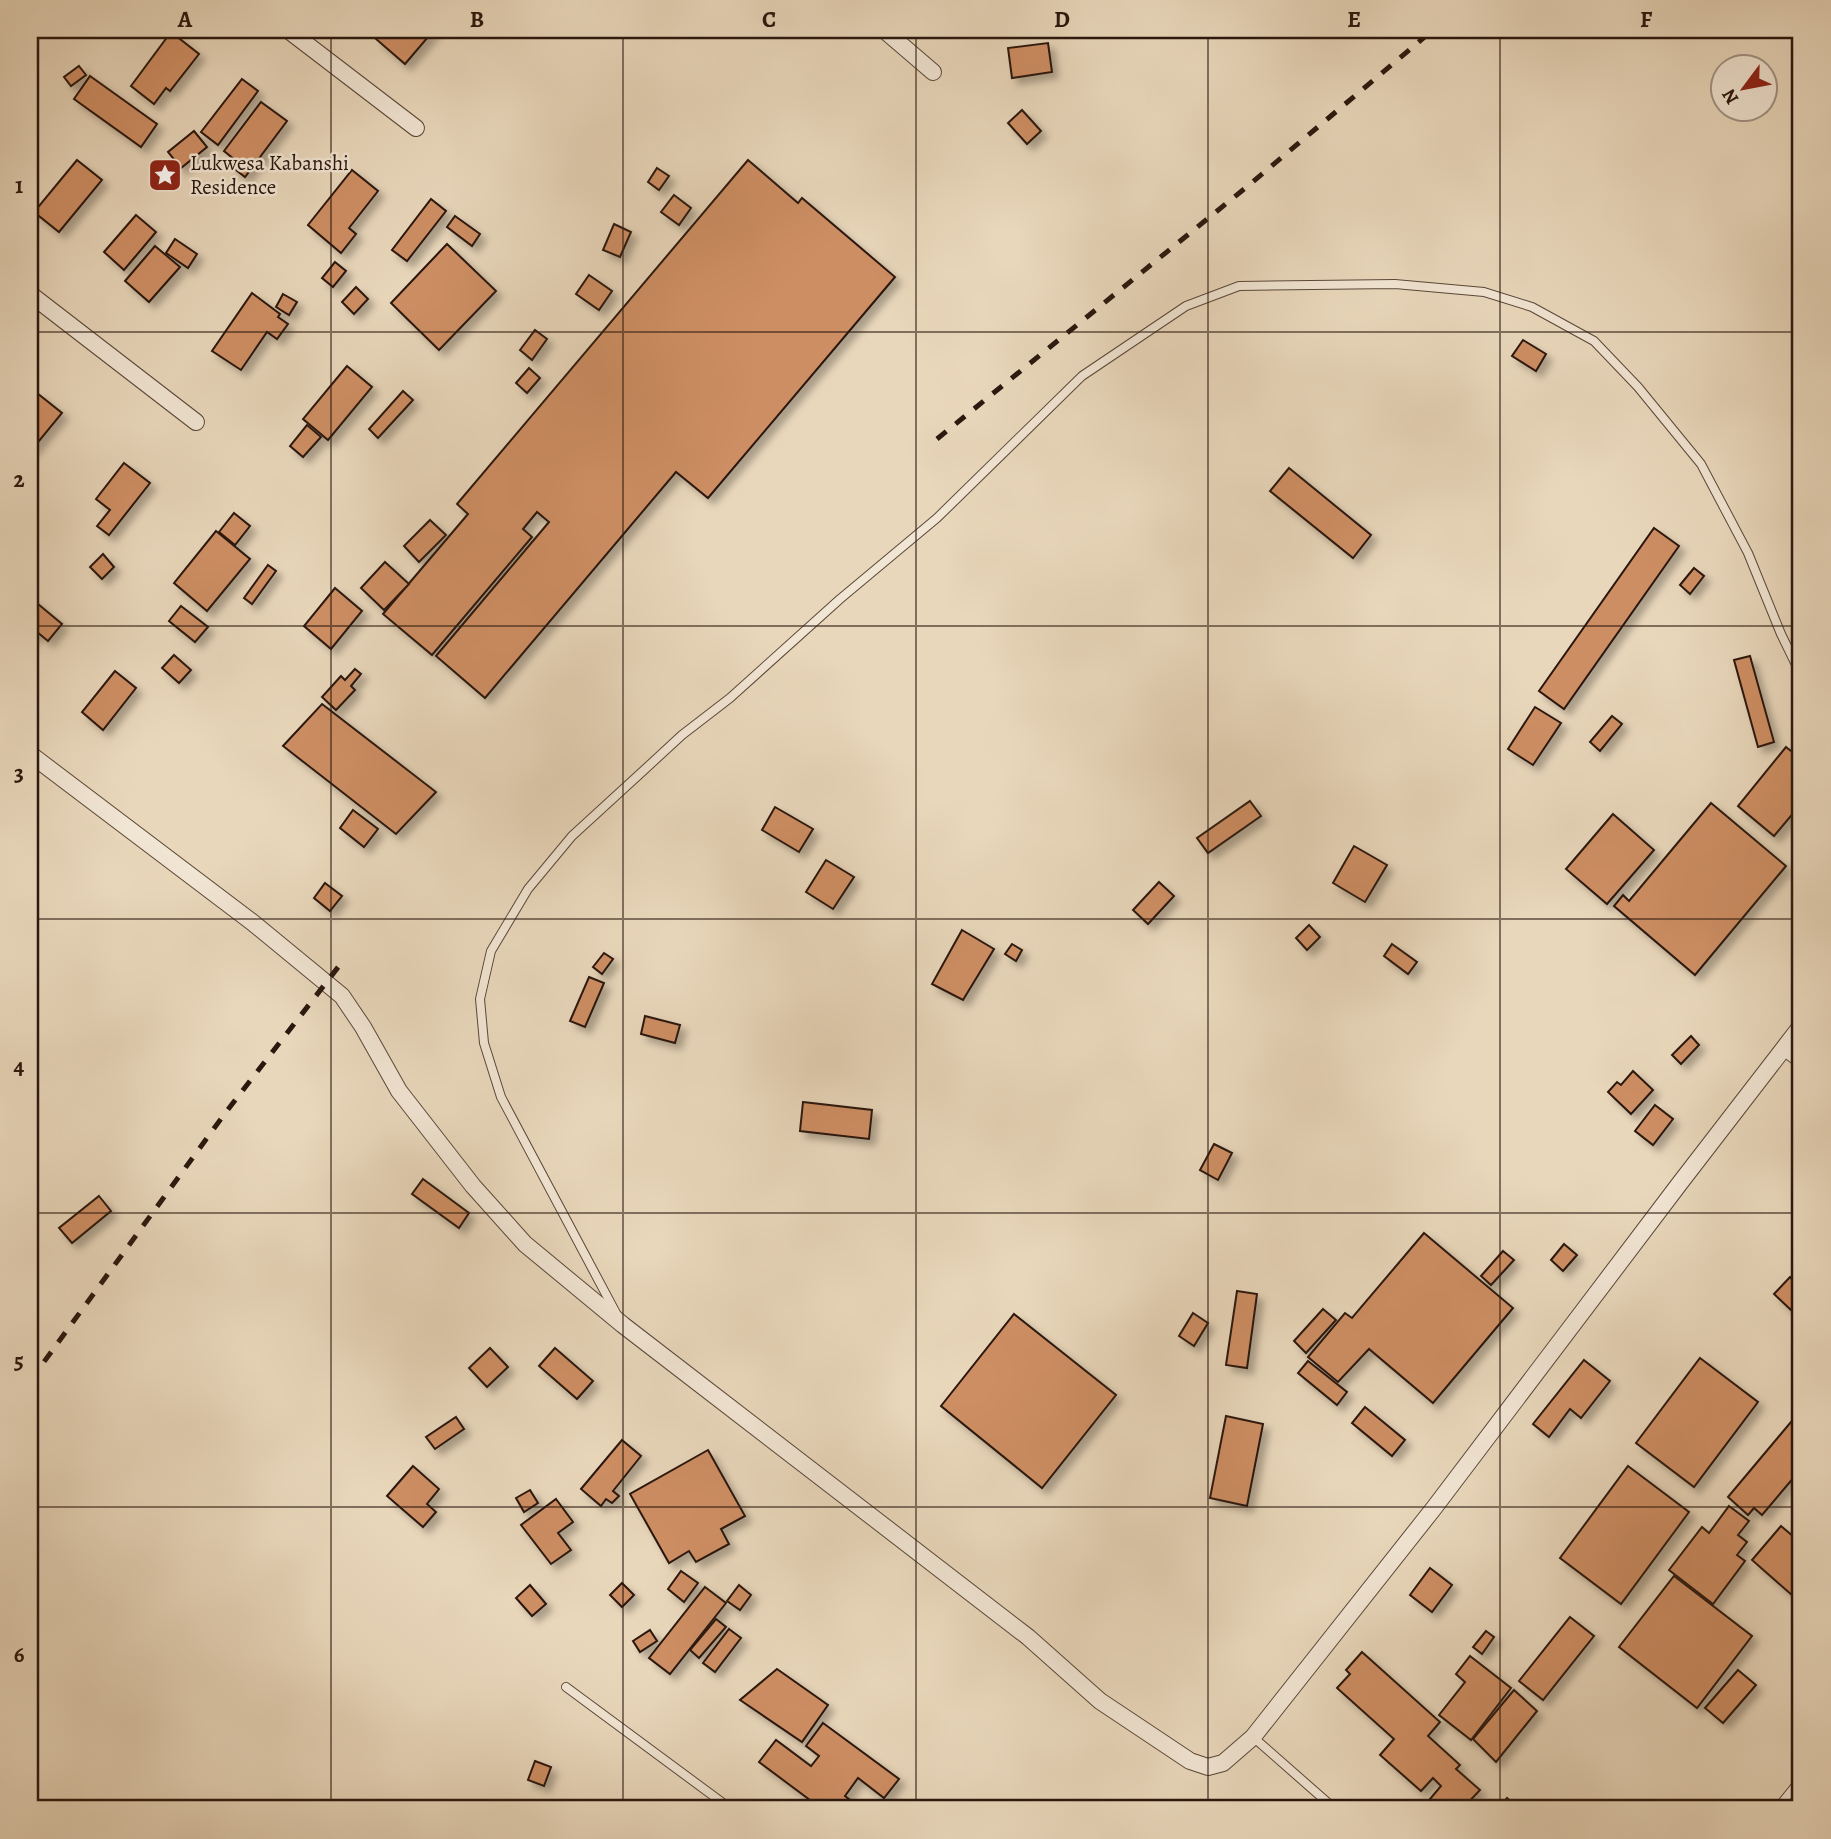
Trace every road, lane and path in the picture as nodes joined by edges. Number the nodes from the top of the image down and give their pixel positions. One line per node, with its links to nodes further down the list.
1 (288, 30): 4 (street)
2 (884, 30): 3 (street)
3 (933, 72)
4 (416, 128)
5 (30, 294): 6 (street)
6 (196, 422)
7 (1801, 675): 12 (lane)
8 (30, 754): 12 (street)
9 (1801, 1026): 10 (street)
10 (1783, 1051): 11 (lane); 14 (street)
11 (1801, 1066)
12 (623, 1325): 14 (street)
13 (566, 1687): 16 (lane)
14 (1252, 1737): 17 (lane)
15 (1801, 1779): 18 (lane)
16 (731, 1809)
17 (1335, 1809)
18 (1777, 1809)

